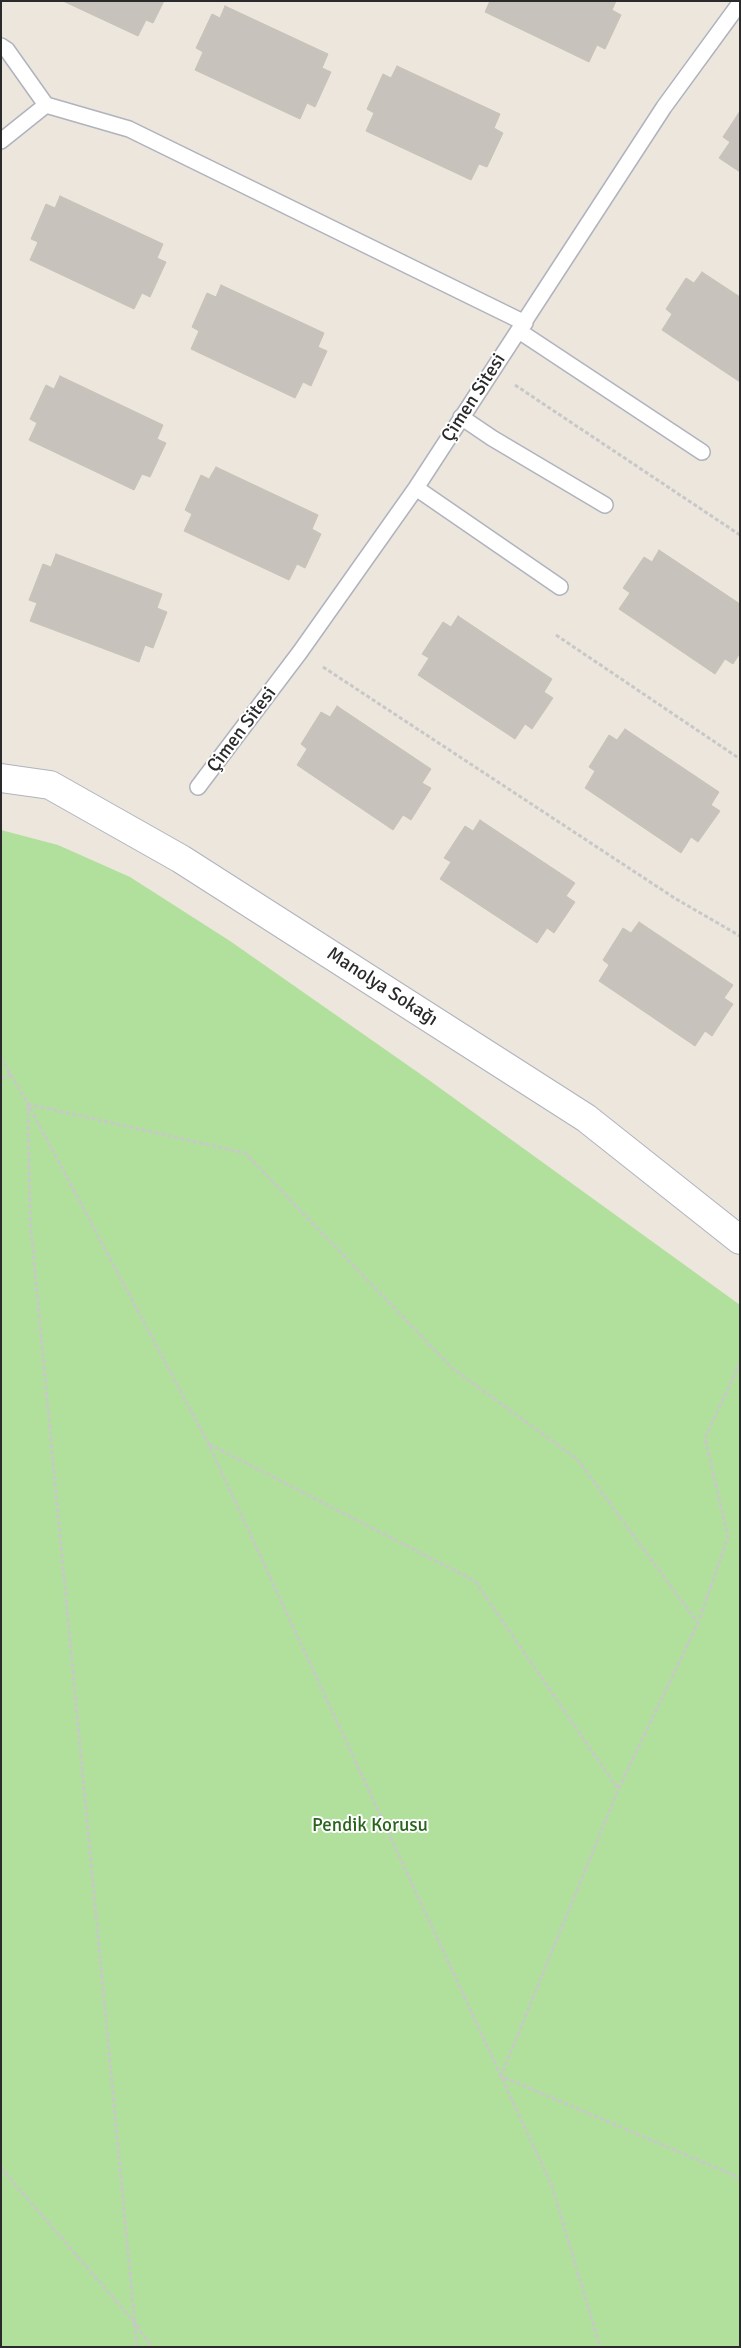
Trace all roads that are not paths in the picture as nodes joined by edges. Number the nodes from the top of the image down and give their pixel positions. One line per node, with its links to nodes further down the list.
1 (740, 2): 5 (lane, Çimen Sitesi)
2 (1, 46): 3 (lane)
3 (46, 105): 4 (lane); 5 (lane)
4 (1, 141)
5 (522, 327): 6 (lane, Çimen Sitesi); 7 (lane)
6 (461, 417): 8 (lane, Çimen Sitesi); 9 (lane)
7 (702, 452)
8 (416, 488): 10 (lane); 12 (lane, Çimen Sitesi)
9 (605, 505)
10 (560, 587)
11 (1, 778): 13 (street, Manolya Sokağı)
12 (198, 787)
13 (740, 1240)

